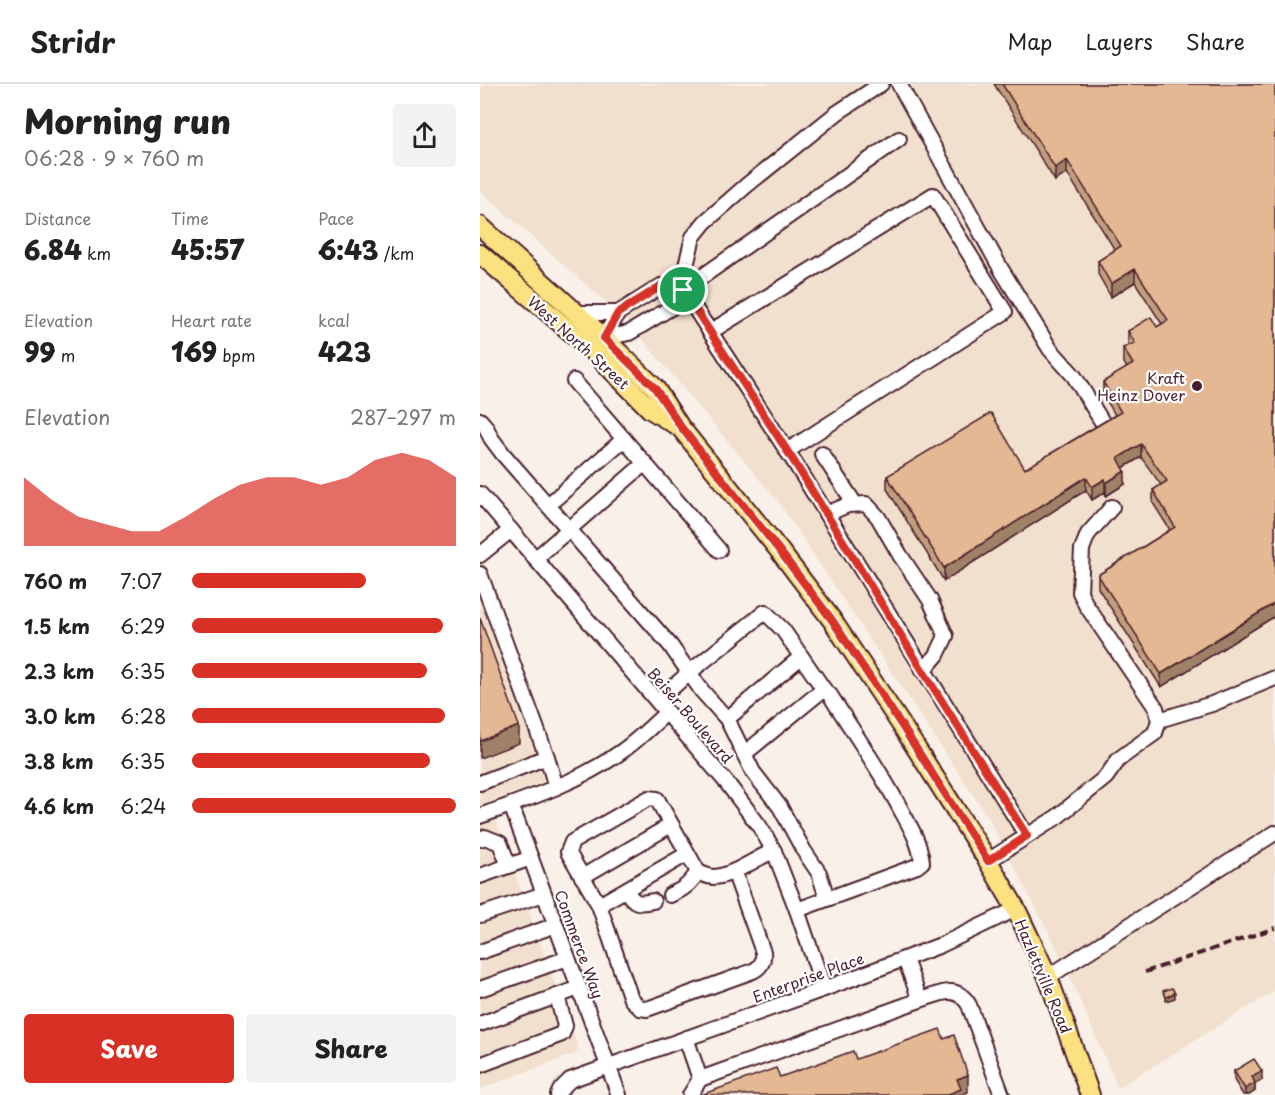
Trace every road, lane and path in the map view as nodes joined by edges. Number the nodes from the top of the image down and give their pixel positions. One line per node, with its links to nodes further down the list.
1 (881, 84): 6 (street)
2 (899, 84): 13 (street)
3 (899, 139): 6 (street)
4 (480, 225): 7 (main road, West North Street)
5 (480, 254): 10 (main road, West North Street)
6 (683, 290): 8 (street); 9 (street); 10 (street)
7 (576, 313): 8 (street); 10 (main road, West North Street)
8 (618, 313): 10 (street)
9 (710, 332): 15 (street); 15 (street)
10 (599, 344): 51 (main road, West North Street)
11 (574, 381): 14 (street)
12 (480, 420): 20 (street)
13 (1104, 425)
14 (624, 439): 17 (street); 20 (street)
15 (787, 451): 22 (street)
16 (822, 454): 19 (street)
17 (645, 464): 24 (street); 25 (street)
18 (480, 494): 23 (street, Beiser Boulevard)
19 (855, 504): 22 (street); 30 (street)
20 (548, 506): 24 (street)
21 (1112, 507): 37 (street)
22 (826, 514): 30 (street)
23 (511, 530): 26 (street); 27 (street, Beiser Boulevard)
24 (569, 530): 27 (street); 31 (street)
25 (719, 550)
26 (480, 555)
27 (535, 559): 34 (street, Beiser Boulevard)
28 (480, 574): 39 (street)
29 (801, 657): 31 (street); 33 (street); 36 (street)
30 (923, 671): 46 (street)
31 (690, 672): 34 (street); 36 (street)
32 (1275, 678): 37 (street)
33 (825, 691): 38 (street); 60 (street)
34 (657, 701): 35 (street, Beiser Boulevard)
35 (667, 712): 41 (street); 48 (street, Beiser Boulevard)
36 (727, 719): 38 (street)
37 (1159, 720): 46 (street)
38 (744, 754): 60 (street)
39 (547, 757): 40 (street); 41 (street)
40 (480, 783)
41 (556, 787): 42 (street)
42 (511, 805): 43 (street); 50 (street, Commerce Way)
43 (480, 816)
44 (671, 825): 49 (street); 56 (street); 56 (street)
45 (1275, 834): 70 (street)
46 (1027, 836): 51 (street)
47 (480, 840): 52 (street)
48 (774, 851): 53 (street); 64 (street, Beiser Boulevard)
49 (687, 854): 54 (street); 57 (street)
50 (531, 858): 52 (street); 58 (street, Commerce Way)
51 (988, 861): 63 (main road, Hazlettville Road)
52 (509, 866): 55 (street)
53 (734, 871): 54 (street); 62 (street)
54 (698, 872): 59 (street)
55 (480, 876)
56 (582, 877): 62 (street)
57 (626, 890): 61 (street); 62 (street)
58 (544, 894): 65 (street); 66 (street, Commerce Way)
59 (670, 895)
60 (827, 898): 64 (street)
61 (653, 901)
62 (599, 905)
63 (1016, 909): 69 (street, Enterprise Place); 70 (main road, Hazlettville Road)
64 (797, 910): 73 (street, Beiser Boulevard)
65 (480, 915)
66 (556, 925): 67 (street); 68 (street, Commerce Way)
67 (480, 952)
68 (568, 958): 71 (street); 72 (street, Commerce Way)
69 (905, 959): 73 (street, Enterprise Place); 75 (street)
70 (1048, 977): 85 (main road, Hazlettville Road)
71 (480, 988)
72 (579, 988): 74 (street); 79 (street, Commerce Way)
73 (825, 989): 77 (street, Enterprise Place)
74 (557, 996): 76 (street); 78 (street)
75 (920, 1000): 80 (street); 84 (street)
76 (480, 1024)
77 (686, 1038): 79 (street, Enterprise Place); 80 (street)
78 (480, 1065)
79 (608, 1066): 81 (street, Enterprise Place); 82 (street, Commerce Way)
80 (700, 1079): 83 (street)
81 (558, 1095)
82 (619, 1095)
83 (690, 1095)
84 (1002, 1095)
85 (1090, 1095)

